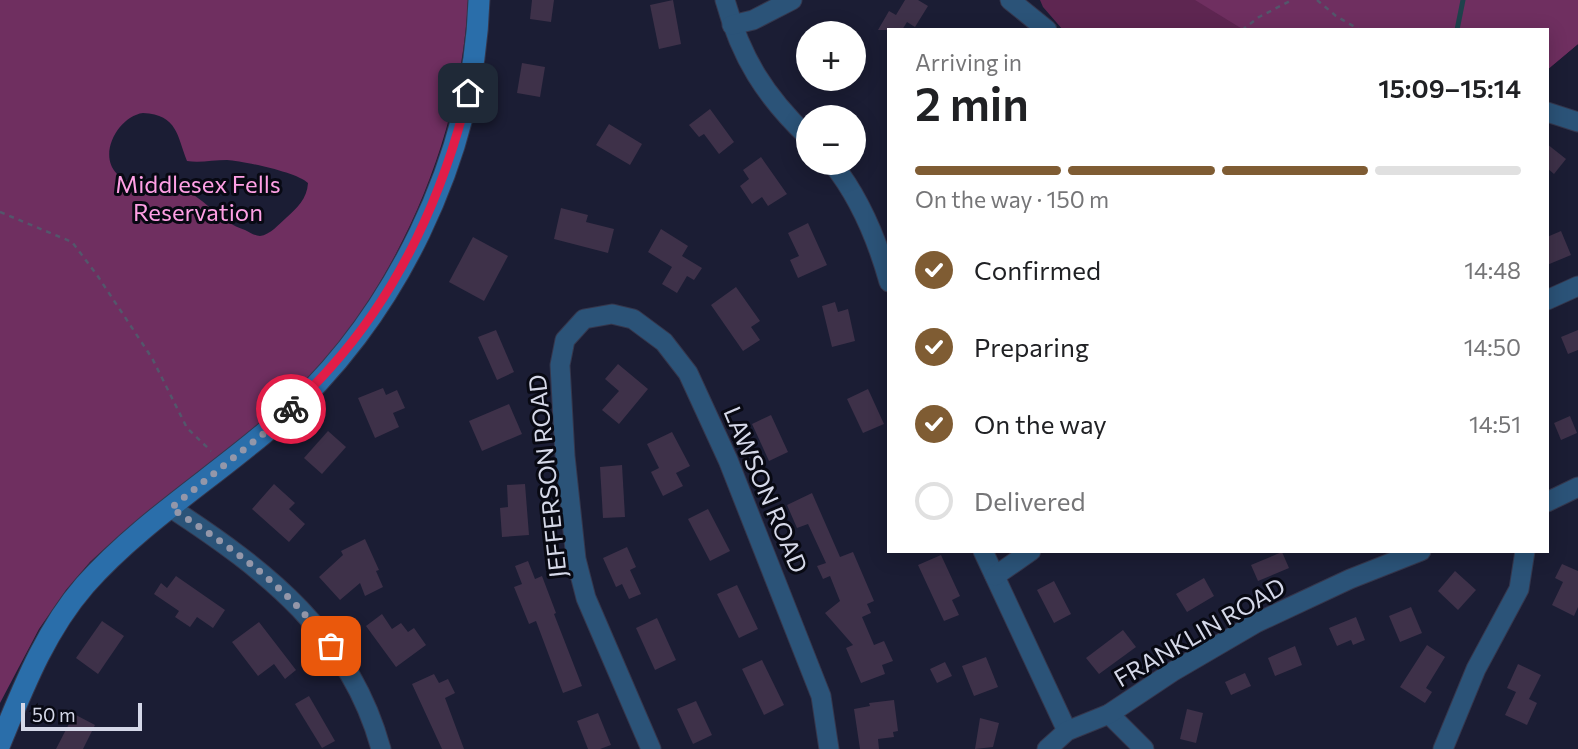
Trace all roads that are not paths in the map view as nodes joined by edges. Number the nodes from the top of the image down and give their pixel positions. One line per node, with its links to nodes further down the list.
1 (479, 0): 17 (main road)
2 (724, 0): 5 (street)
3 (792, 0): 5 (street)
4 (1015, 2): 6 (street)
5 (732, 25): 9 (street)
6 (1045, 28)
7 (1549, 113): 8 (street)
8 (1578, 122)
9 (796, 126)
10 (840, 175): 11 (street)
11 (887, 276)
12 (1578, 286): 13 (street)
13 (1549, 299)
14 (584, 319): 27 (street, JEFFERSON ROAD); 28 (street, LAWSON ROAD)
15 (1578, 487): 16 (street)
16 (1549, 501)
17 (171, 508): 25 (main road); 26 (street)
18 (984, 553): 22 (street)
19 (1028, 553): 22 (street)
20 (1416, 553): 23 (street, FRANKLIN ROAD)
21 (1525, 553): 31 (street)
22 (995, 576): 24 (street)
23 (1109, 714): 24 (street, FRANKLIN ROAD); 30 (street)
24 (1067, 731): 29 (street, FRANKLIN ROAD)
25 (0, 744)
26 (381, 749)
27 (651, 749)
28 (829, 749)
29 (1047, 749)
30 (1144, 749)
31 (1443, 749)

